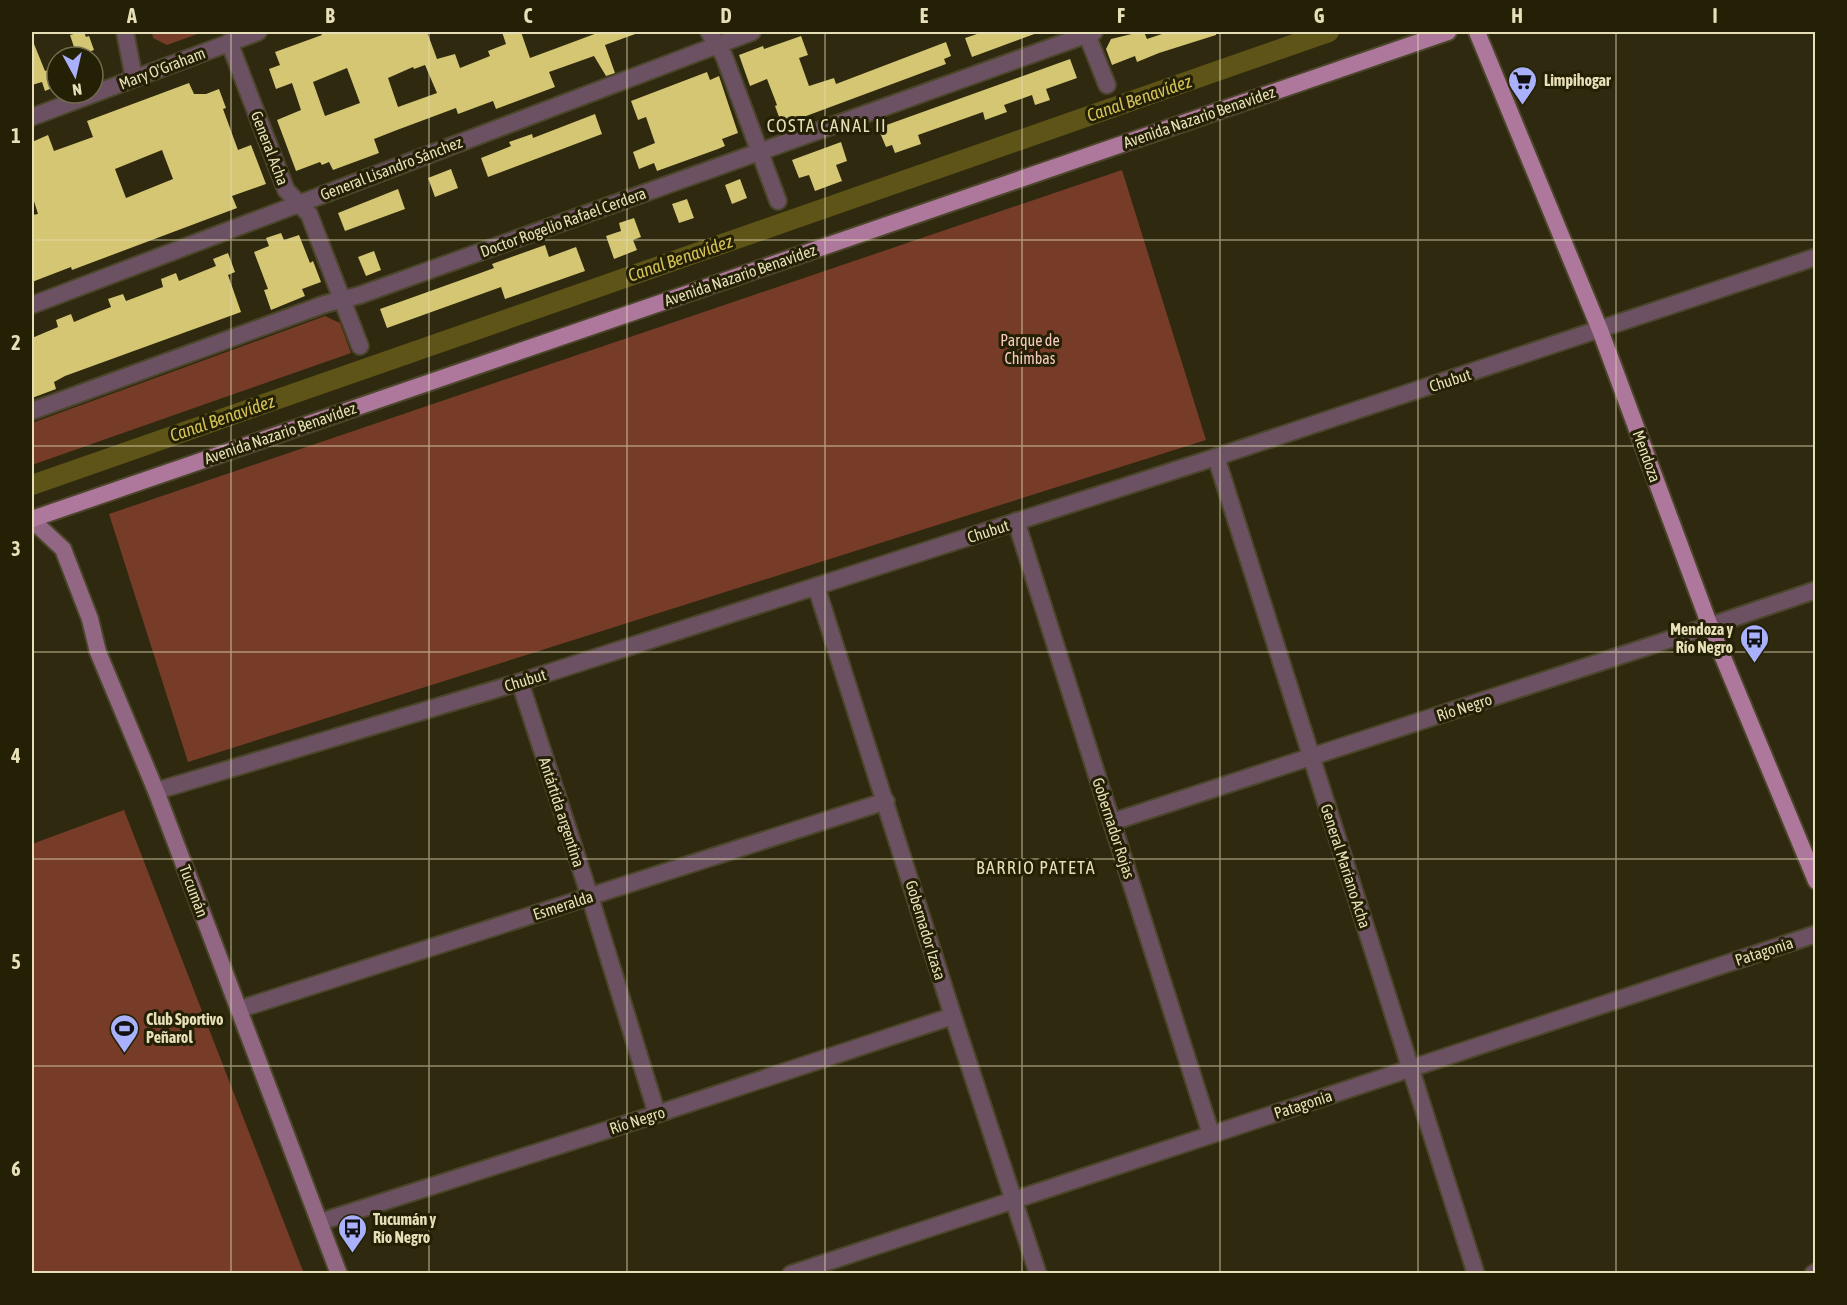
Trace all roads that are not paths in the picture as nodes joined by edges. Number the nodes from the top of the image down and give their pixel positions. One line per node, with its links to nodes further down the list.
1 (125, 32): 9 (street)
2 (258, 32): 8 (street, Mary O'Graham)
3 (752, 32): 7 (street, General Lisandro Sánchez)
4 (1089, 32): 10 (street); 12 (street, Doctor Rogelio Rafael Cerdera)
5 (1448, 32): 22 (main road, Avenida Nazario Benavídez)
6 (1477, 32): 18 (main road, Mendoza)
7 (713, 38): 12 (street); 14 (street, General Lisandro Sánchez)
8 (230, 42): 9 (street, Mary O'Graham); 14 (street, General Acha)
9 (134, 78): 11 (street, Mary O'Graham)
10 (1107, 85)
11 (32, 117)
12 (760, 151): 13 (street); 16 (street, Doctor Rogelio Rafael Cerdera)
13 (778, 201)
14 (299, 203): 16 (street, General Acha); 17 (street, General Lisandro Sánchez)
15 (1815, 257): 18 (street, Chubut)
16 (342, 300): 19 (street, General Acha); 20 (street, Doctor Rogelio Rafael Cerdera)
17 (32, 305)
18 (1600, 330): 21 (street, Chubut); 26 (main road, Mendoza)
19 (360, 346)
20 (32, 411)
21 (1216, 457): 23 (street, Chubut); 28 (street, General Mariano Acha)
22 (32, 519): 29 (main road, Tucumán)
23 (1016, 522): 24 (street, Chubut); 31 (street, Gobernador Rojas)
24 (816, 586): 27 (street, Chubut); 30 (street, Gobernador Izasa)
25 (1815, 590): 26 (street, Río Negro)
26 (1710, 626): 28 (street, Río Negro); 32 (main road, Mendoza)
27 (520, 682): 29 (street, Chubut); 33 (street, Antártida argentina)
28 (1311, 757): 31 (street, Río Negro); 37 (street, General Mariano Acha)
29 (156, 791): 35 (main road, Tucumán)
30 (886, 801): 33 (street, Esmeralda); 36 (street, Gobernador Izasa)
31 (1112, 822): 39 (street, Gobernador Rojas)
32 (1815, 881)
33 (590, 897): 35 (street, Esmeralda); 38 (street, Antártida argentina)
34 (1815, 934): 37 (street, Patagonia)
35 (240, 1009): 41 (main road, Tucumán)
36 (953, 1016): 38 (street, Río Negro); 40 (street, Gobernador Izasa)
37 (1411, 1068): 39 (street, Patagonia); 45 (street, General Mariano Acha)
38 (657, 1113): 41 (street, Río Negro)
39 (1211, 1134): 40 (street, Patagonia)
40 (1013, 1200): 43 (street, Patagonia); 44 (street, Gobernador Izasa)
41 (320, 1222): 42 (main road, Tucumán)
42 (339, 1274)
43 (790, 1274)
44 (1038, 1274)
45 (1476, 1274)

